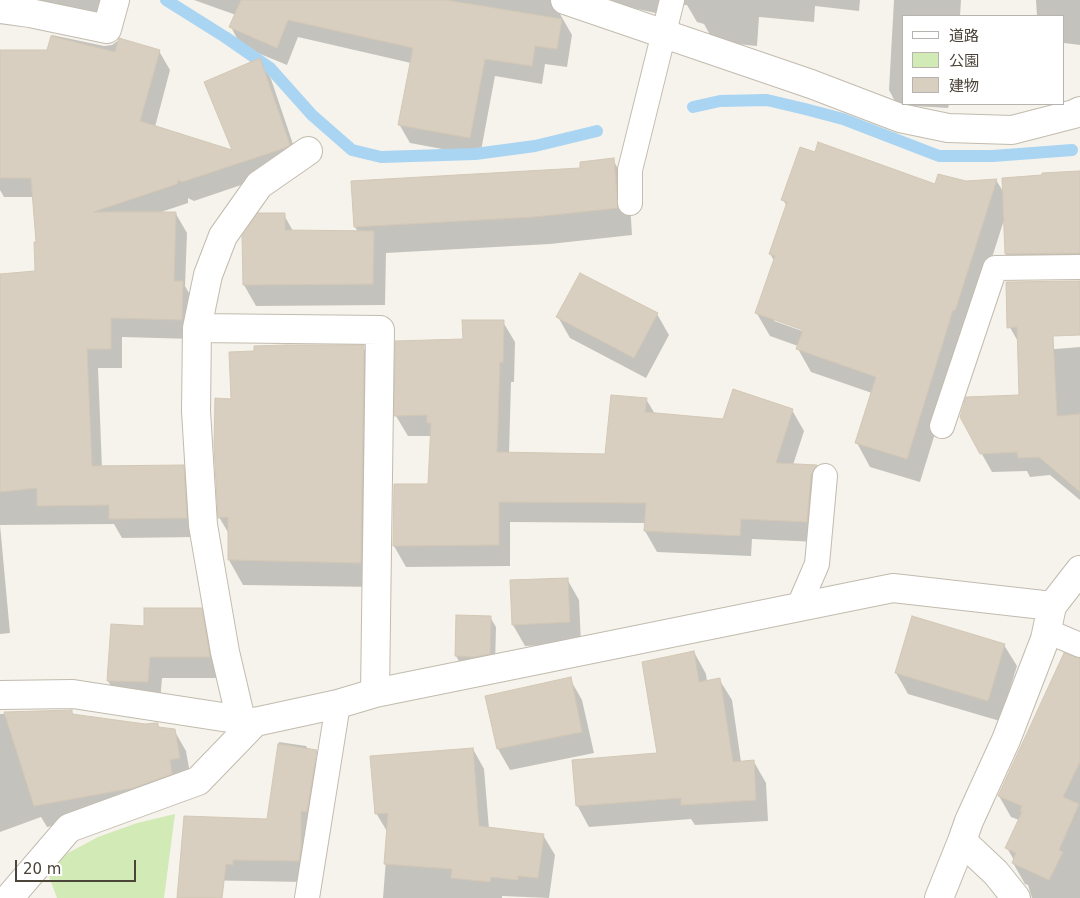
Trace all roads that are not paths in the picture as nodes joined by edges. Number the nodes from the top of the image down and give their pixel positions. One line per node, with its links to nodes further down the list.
1 (115, 0): 4 (street)
2 (565, 0): 5 (street)
3 (672, 0): 5 (lane)
4 (0, 9)
5 (664, 33): 6 (street); 8 (lane)
6 (1078, 118)
7 (308, 151): 10 (street)
8 (630, 203)
9 (1080, 267): 11 (lane)
10 (197, 328): 17 (street); 20 (street)
11 (942, 426)
12 (825, 476): 14 (lane)
13 (1080, 570): 15 (street)
14 (798, 608): 15 (street); 17 (street)
15 (1050, 618): 16 (lane); 21 (street)
16 (1080, 645)
17 (375, 693): 19 (street)
18 (0, 695): 20 (street)
19 (338, 704): 20 (street); 23 (lane)
20 (248, 721): 22 (street)
21 (962, 841): 24 (street); 25 (street)
22 (9, 898)
23 (308, 898)
24 (939, 898)
25 (1016, 898)

